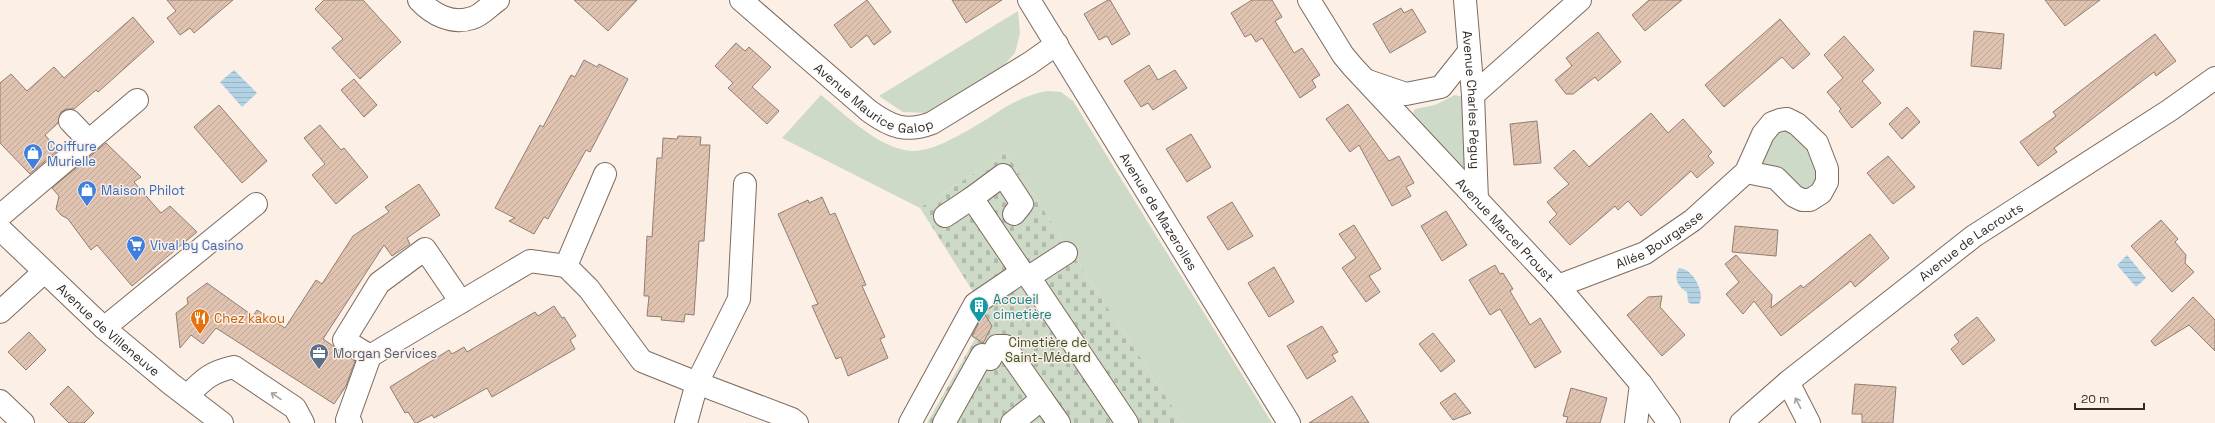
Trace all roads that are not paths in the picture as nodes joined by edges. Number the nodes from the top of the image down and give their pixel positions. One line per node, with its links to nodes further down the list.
1 (419, 0): 2 (street)
2 (498, 0)
3 (741, 0): 8 (street, Avenue Maurice Galop)
4 (1029, 0): 8 (street, Avenue de Mazerolles)
5 (1309, 0): 11 (street, Avenue Marcel Proust)
6 (1465, 0): 9 (street, Avenue Charles Péguy)
7 (1580, 0): 12 (street)
8 (1056, 44): 52 (street, Avenue de Mazerolles)
9 (1468, 53): 11 (street, Avenue Marcel Proust); 12 (street, Avenue Charles Péguy)
10 (2215, 78): 35 (street, Avenue de Lacrouts)
11 (1365, 80): 20 (street, Avenue Marcel Proust)
12 (1473, 95): 20 (street, Avenue Charles Péguy)
13 (137, 100): 15 (street)
14 (70, 121): 15 (street)
15 (89, 141): 23 (street)
16 (1746, 172): 30 (street, Allée Bourgasse)
17 (605, 174): 27 (street)
18 (745, 184): 36 (street)
19 (972, 198): 22 (street); 24 (street); 29 (street)
20 (1477, 200): 30 (street, Avenue Marcel Proust)
21 (256, 204): 33 (street)
22 (1014, 214)
23 (0, 216)
24 (945, 216)
25 (0, 229): 28 (street, Avenue de Villeneuve)
26 (1066, 253): 29 (street)
27 (566, 266): 31 (street); 36 (street)
28 (44, 272): 32 (street); 33 (street, Avenue de Villeneuve)
29 (1026, 274): 47 (street); 51 (street)
30 (1558, 286): 37 (street, Avenue Marcel Proust)
31 (461, 302): 34 (street); 34 (street)
32 (0, 312)
33 (104, 328): 38 (street, Avenue de Villeneuve)
34 (370, 356): 44 (street)
35 (1788, 382): 55 (street, Avenue de Lacrouts); 56 (street, one-way to 35)
36 (697, 383): 45 (street); 46 (street)
37 (1641, 384): 53 (street); 54 (street, Avenue Marcel Proust)
38 (187, 396): 42 (street, Avenue de Villeneuve); 43 (street, one-way to 38)
39 (1042, 399): 48 (street); 49 (street); 50 (street)
40 (0, 401): 41 (street)
41 (23, 423)
42 (222, 423)
43 (302, 423)
44 (351, 423)
45 (686, 423)
46 (797, 423)
47 (910, 423)
48 (944, 423)
49 (1012, 423)
50 (1059, 423)
51 (1127, 423)
52 (1289, 423)
53 (1636, 423)
54 (1669, 423)
55 (1741, 423)
56 (1809, 423)

